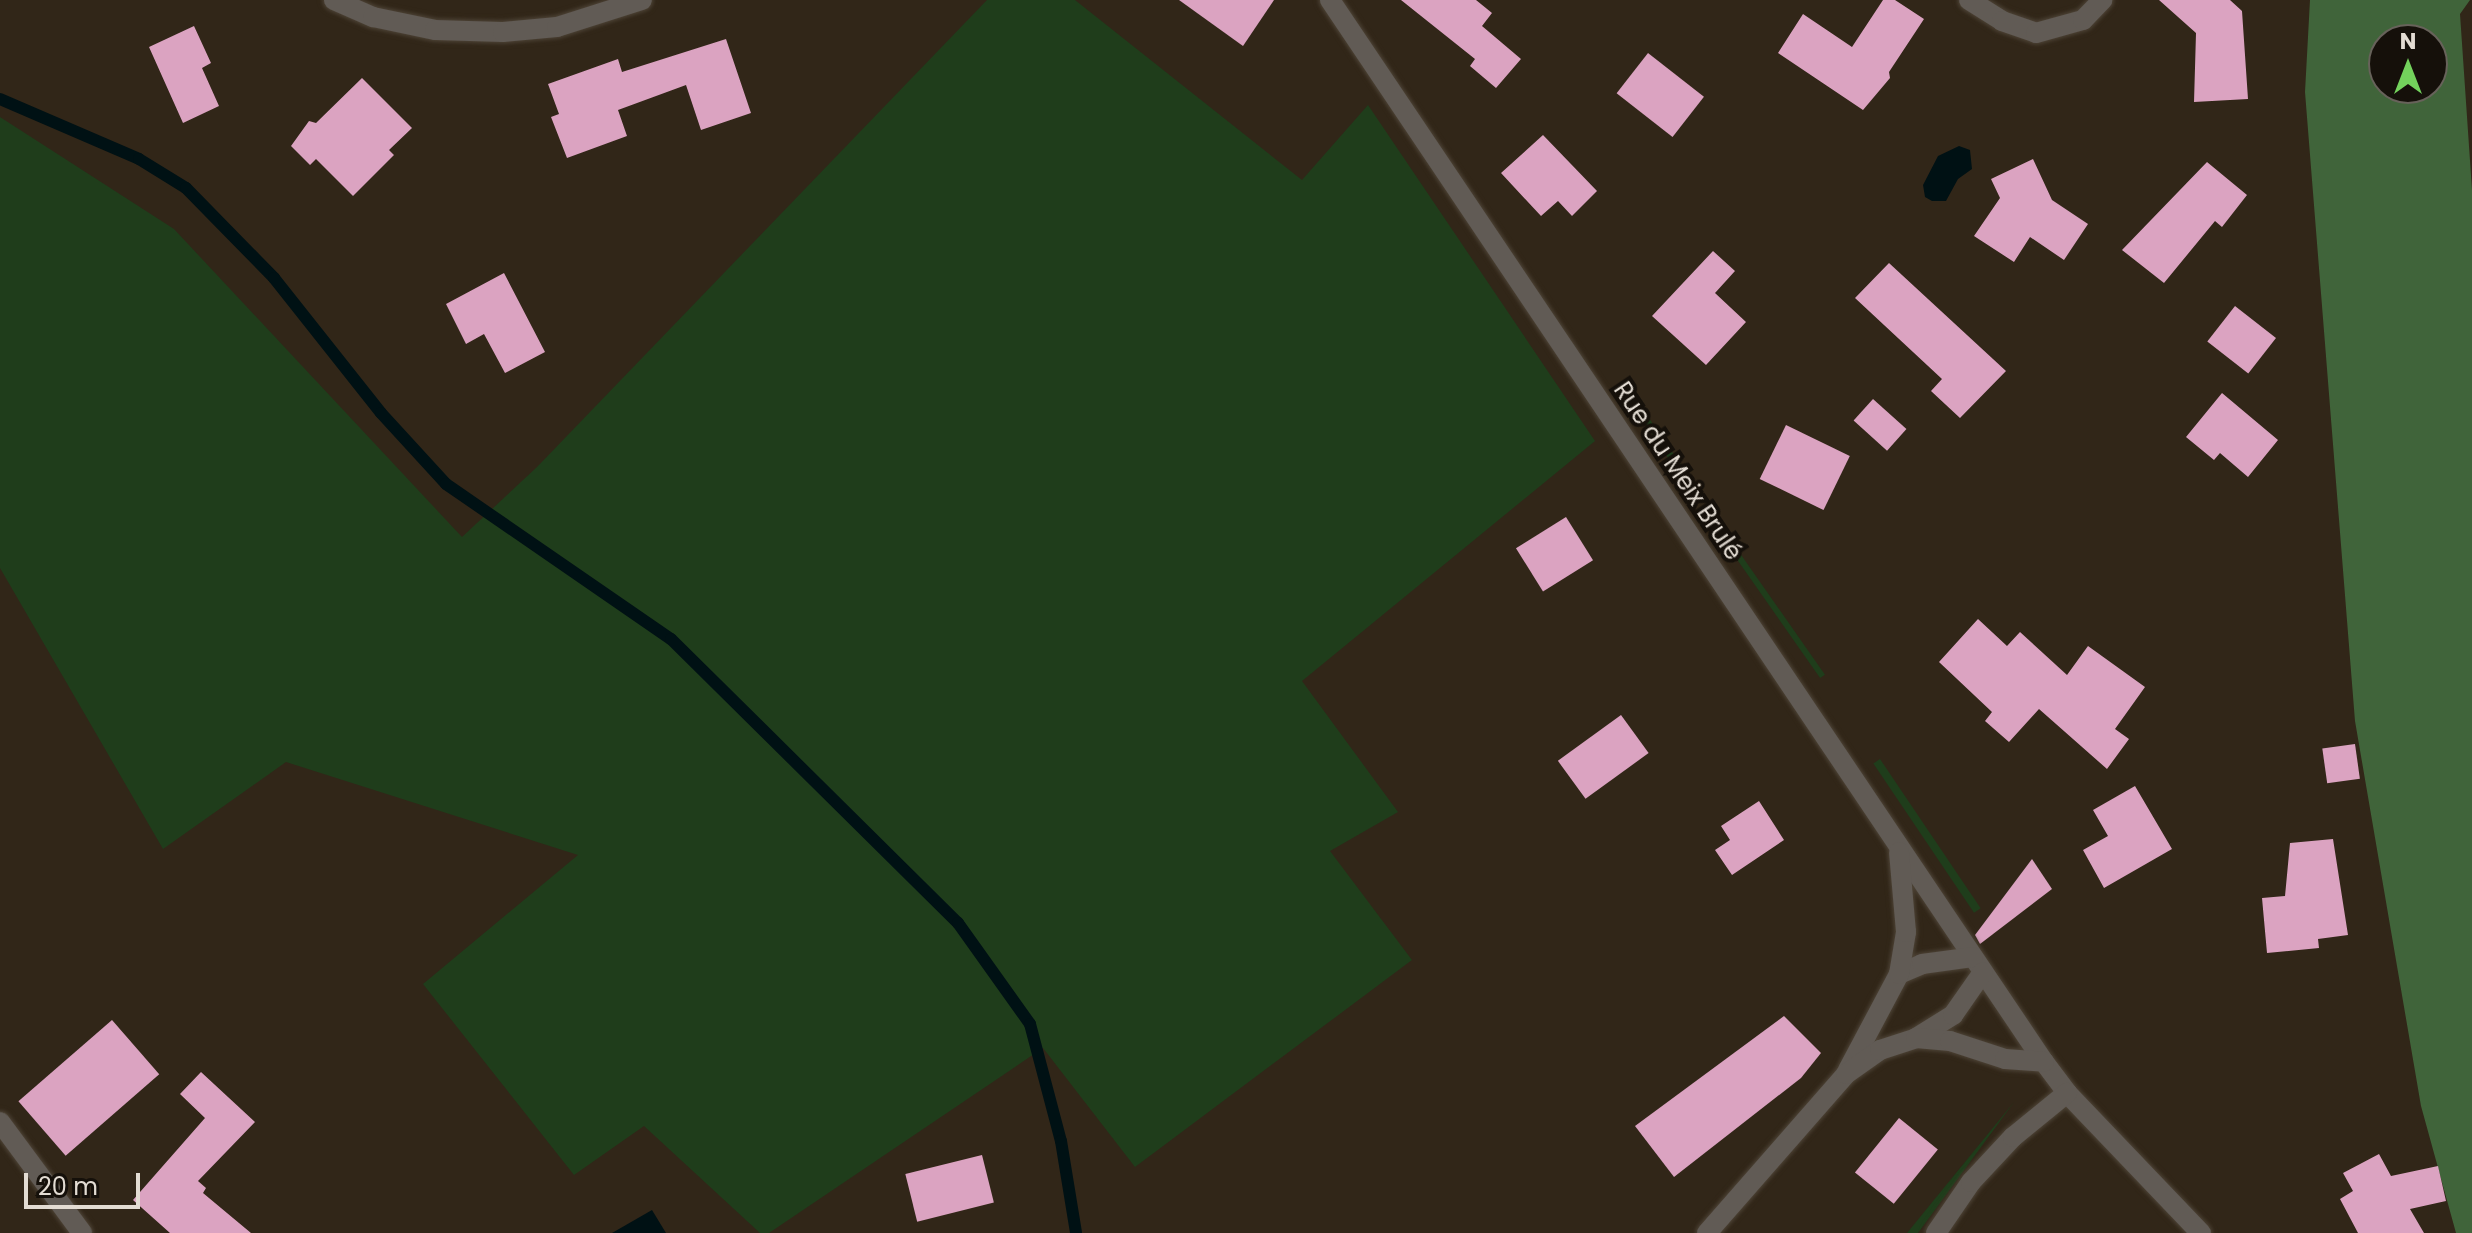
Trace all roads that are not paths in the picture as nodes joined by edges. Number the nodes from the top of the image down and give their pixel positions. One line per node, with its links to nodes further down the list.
1 (334, 0): 2 (street)
2 (642, 0)
3 (1330, 0): 6 (street, Rue du Meix Brulé)
4 (1969, 0): 5 (street)
5 (2102, 0)
6 (1898, 844): 7 (street, Rue du Meix Brulé); 8 (street)
7 (1978, 964): 8 (street); 9 (street); 10 (street, Rue du Meix Brulé)
8 (1899, 974): 11 (street)
9 (1916, 1038): 10 (street); 11 (street)
10 (2044, 1062): 12 (street, Rue du Meix Brulé)
11 (1846, 1074): 15 (street)
12 (2067, 1093): 16 (street); 17 (street, Rue du Meix Brulé)
13 (0, 1122): 14 (street)
14 (82, 1233)
15 (1707, 1233)
16 (1936, 1233)
17 (2201, 1233)

